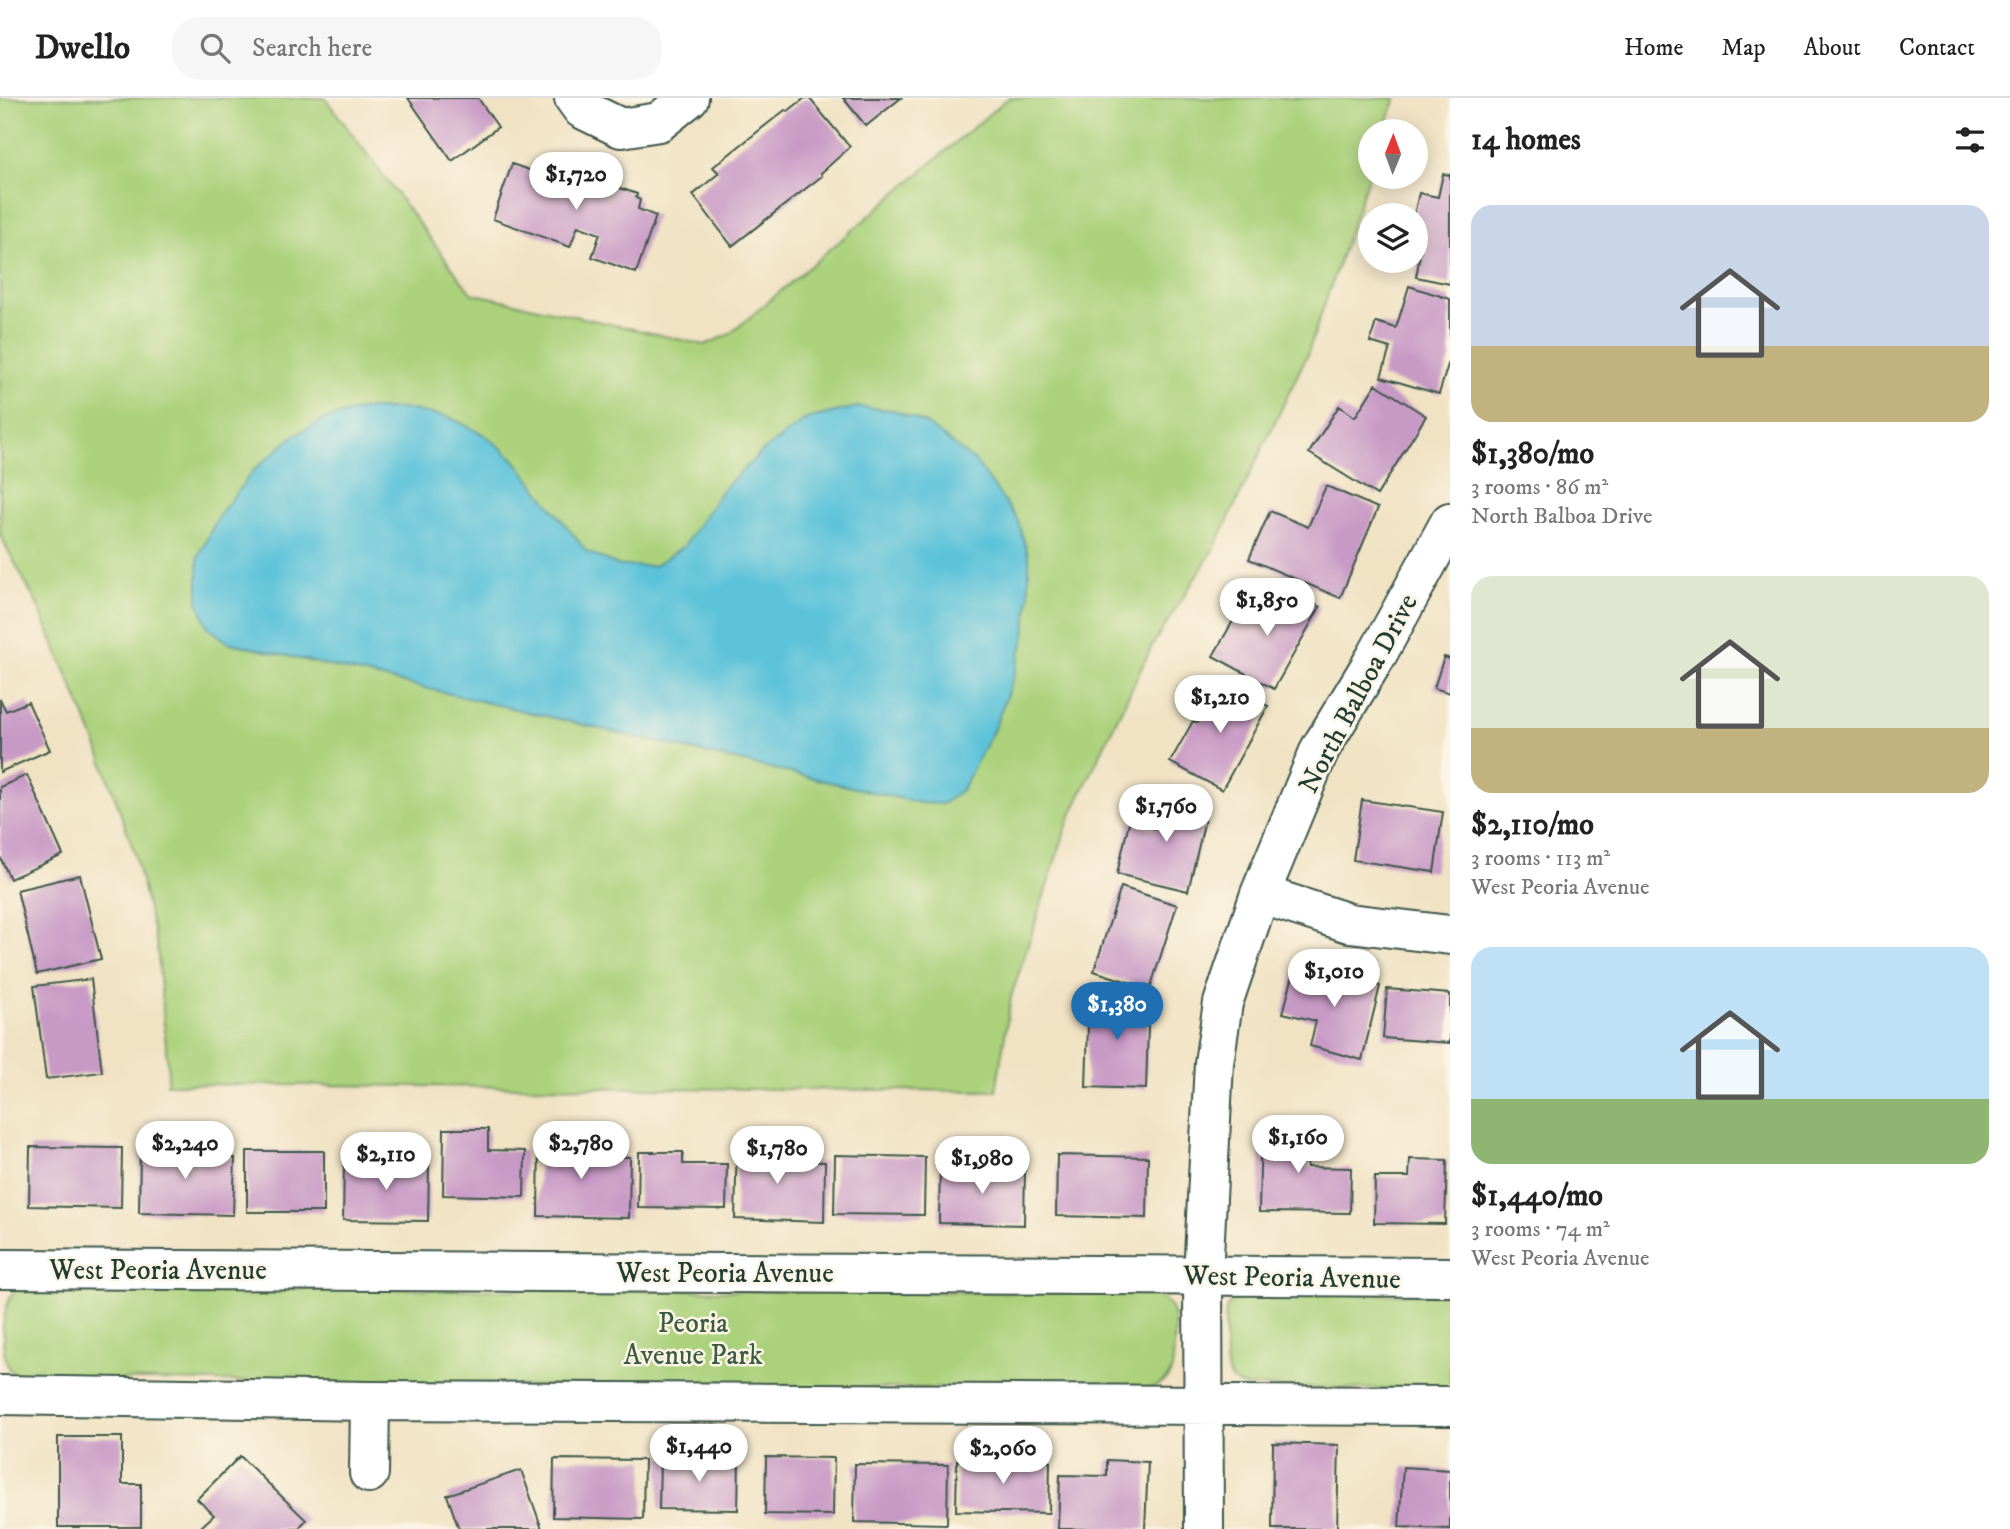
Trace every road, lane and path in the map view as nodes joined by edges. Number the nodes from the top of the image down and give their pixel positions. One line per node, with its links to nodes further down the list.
1 (574, 98): 2 (street)
2 (689, 98)
3 (1450, 522): 4 (street, North Balboa Drive)
4 (1260, 894): 5 (street); 7 (street, North Balboa Drive)
5 (1450, 934)
6 (0, 1269): 7 (street, West Peoria Avenue)
7 (1203, 1275): 8 (street, West Peoria Avenue); 11 (street, North Balboa Drive)
8 (1450, 1277)
9 (0, 1395): 10 (street)
10 (370, 1401): 11 (street); 13 (street)
11 (1204, 1404): 12 (street); 14 (street, North Balboa Drive)
12 (1450, 1406)
13 (369, 1473)
14 (1204, 1529)

